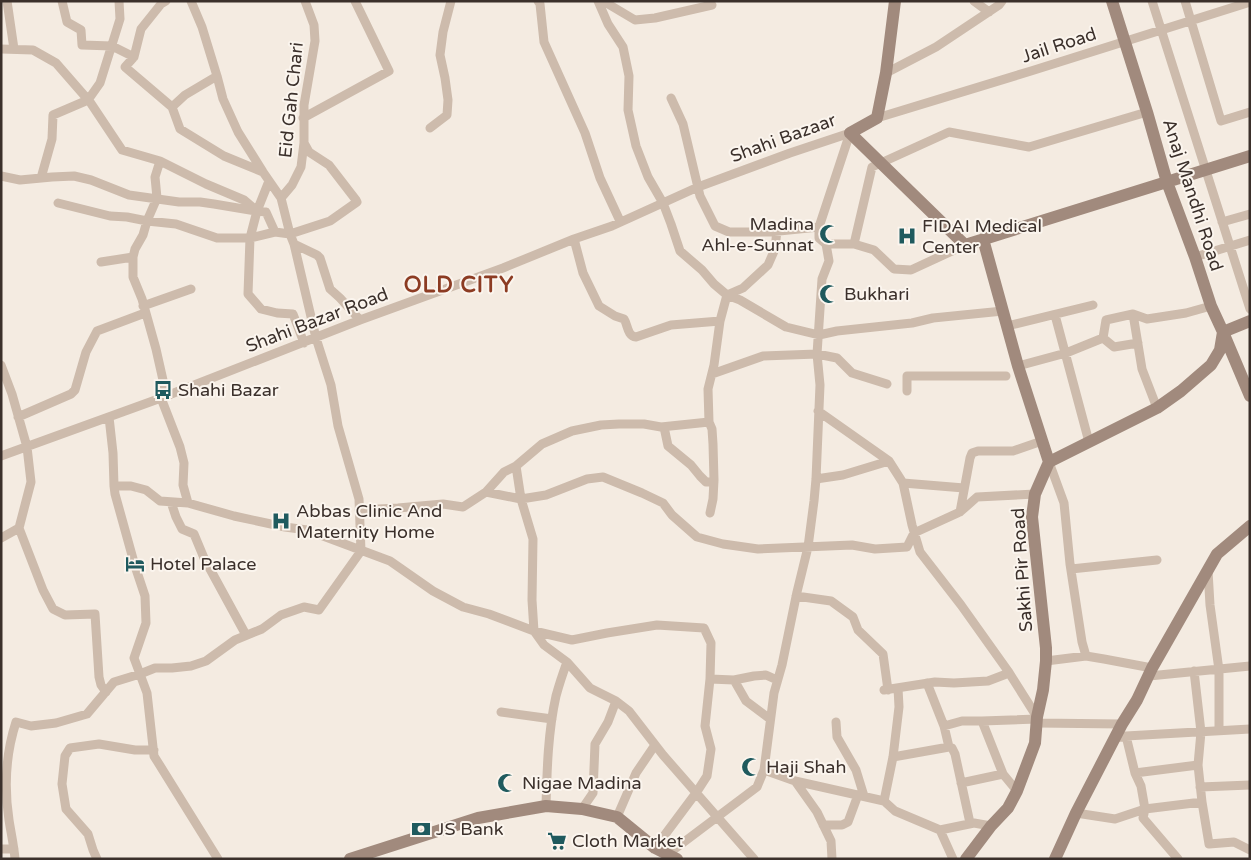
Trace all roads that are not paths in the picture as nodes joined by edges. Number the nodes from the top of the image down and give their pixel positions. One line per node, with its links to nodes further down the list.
1 (7, 1): 26 (street)
2 (62, 1): 24 (street)
3 (119, 1): 24 (street)
4 (166, 1): 27 (street)
5 (191, 1): 29 (street)
6 (305, 1): 35 (street, Eid Gah Chari)
7 (355, 1): 35 (street)
8 (451, 1): 37 (street)
9 (538, 1): 57 (street)
10 (598, 1): 53 (street)
11 (603, 1): 19 (street)
12 (895, 1): 28 (street)
13 (974, 1): 20 (street)
14 (1002, 1): 20 (street)
15 (1112, 1): 23 (street, Anaj Mandhi Road)
16 (1152, 1): 22 (street)
17 (1185, 1): 21 (street)
18 (1250, 2): 21 (street, Jail Road)
19 (712, 5)
20 (989, 12): 28 (street)
21 (1190, 21): 22 (street, Jail Road); 34 (street)
22 (1161, 30): 23 (street, Jail Road); 43 (street)
23 (1126, 40): 33 (street, Anaj Mandhi Road); 36 (street, Jail Road)
24 (112, 46): 27 (street); 31 (street)
25 (1, 49): 26 (street)
26 (14, 49): 31 (street)
27 (134, 57): 32 (street)
28 (886, 73): 36 (street)
29 (217, 76): 32 (street); 44 (street)
30 (671, 98): 49 (street)
31 (88, 100): 41 (street); 46 (street)
32 (172, 107): 44 (street)
33 (1148, 112): 42 (street); 48 (street, Anaj Mandhi Road)
34 (1250, 112)
35 (304, 118): 39 (street, Eid Gah Chari)
36 (877, 118): 38 (street, Shahi Bazaar)
37 (430, 128)
38 (850, 132): 42 (street); 49 (street, Shahi Bazaar); 59 (street)
39 (304, 143): 51 (street, Eid Gah Chari); 62 (street)
40 (1250, 156): 43 (street)
41 (160, 160): 50 (street); 54 (street)
42 (876, 165): 69 (street); 70 (street)
43 (1206, 170): 48 (street); 58 (street)
44 (263, 172): 47 (street)
45 (1, 176): 46 (street)
46 (41, 178): 50 (street)
47 (269, 181): 51 (street); 54 (street)
48 (1167, 182): 65 (street); 73 (street, Anaj Mandhi Road)
49 (698, 187): 53 (street, Shahi Bazar Road); 60 (street)
50 (157, 198): 54 (street); 56 (street)
51 (281, 198): 62 (street)
52 (58, 203): 56 (street)
53 (663, 203): 57 (street, Shahi Bazar Road); 76 (street)
54 (257, 211): 61 (street); 63 (street)
55 (1250, 214): 58 (street)
56 (147, 221): 63 (street); 72 (street)
57 (620, 222): 64 (street, Shahi Bazar Road)
58 (1222, 222): 71 (street)
59 (819, 227): 60 (street); 68 (street)
60 (776, 230): 76 (street)
61 (275, 232): 62 (street); 63 (street)
62 (290, 234): 67 (street)
63 (250, 238): 92 (street)
64 (574, 239): 84 (street, Shahi Bazar Road); 85 (street)
65 (984, 239): 70 (street); 81 (street)
66 (1250, 240): 71 (street)
67 (294, 244): 84 (street); 90 (street)
68 (826, 244): 69 (street); 89 (street)
69 (854, 244): 70 (street)
70 (965, 245)
71 (1230, 246): 73 (street); 80 (street)
72 (133, 257): 74 (street); 79 (street)
73 (1195, 257): 78 (street, Anaj Mandhi Road)
74 (101, 262)
75 (191, 289): 79 (street)
76 (727, 295): 85 (street); 89 (street)
77 (1093, 305): 83 (street)
78 (1211, 306): 82 (street); 88 (street, Anaj Mandhi Road)
79 (144, 309): 104 (street); 107 (street)
80 (1250, 309)
81 (1003, 311): 87 (street); 89 (street)
82 (1133, 314): 91 (street); 93 (street)
83 (1055, 315): 87 (street); 94 (street)
84 (360, 320): 90 (street, Shahi Bazar Road)
85 (720, 321): 98 (street)
86 (1250, 321): 88 (street)
87 (1007, 326): 97 (street)
88 (1223, 332): 103 (street, Anaj Mandhi Road); 105 (street)
89 (819, 335): 95 (street)
90 (316, 338): 92 (street, Shahi Bazar Road); 128 (street)
91 (1103, 338): 93 (street); 94 (street)
92 (304, 343): 104 (street, Shahi Bazar Road)
93 (1138, 344): 105 (street)
94 (1066, 353): 97 (street); 112 (street)
95 (818, 354): 98 (street); 101 (street); 106 (street)
96 (1, 365): 100 (street)
97 (1018, 366): 111 (street)
98 (712, 374): 109 (street)
99 (1006, 376): 102 (street)
100 (4, 382): 107 (street)
101 (888, 384)
102 (907, 390)
103 (1250, 396)
104 (161, 398): 108 (street, Shahi Bazar Road); 127 (street)
105 (1157, 408): 112 (street)
106 (818, 411): 115 (street); 118 (street)
107 (18, 417): 113 (street)
108 (109, 417): 113 (street, Shahi Bazar Road); 121 (street)
109 (709, 422): 110 (street); 119 (street)
110 (664, 427): 117 (street); 119 (street)
111 (1042, 441): 116 (street); 122 (street)
112 (1089, 442): 116 (street)
113 (26, 447): 114 (street, Shahi Bazar Road); 132 (street)
114 (1, 456)
115 (889, 461): 118 (street); 120 (street)
116 (1049, 462): 124 (street, Sakhi Pir Road); 138 (street)
117 (516, 466): 123 (street); 125 (street)
118 (816, 479): 135 (street)
119 (714, 482): 130 (street)
120 (903, 483): 122 (street); 133 (street)
121 (114, 486): 126 (street); 151 (street)
122 (964, 488): 129 (street)
123 (486, 492): 125 (street); 128 (street)
124 (1035, 494): 129 (street); 144 (street, Sakhi Pir Road)
125 (521, 498): 135 (street); 141 (street)
126 (171, 502): 127 (street); 142 (street)
127 (188, 503): 136 (street)
128 (359, 510): 136 (street)
129 (960, 512): 133 (street)
130 (710, 513)
131 (1250, 526): 139 (street)
132 (19, 528): 134 (street); 157 (street)
133 (914, 533): 135 (street); 150 (street)
134 (1, 538)
135 (808, 547): 140 (street)
136 (361, 551): 141 (street); 142 (street)
137 (1157, 560): 138 (street)
138 (1071, 569): 143 (street)
139 (1208, 570): 147 (street); 149 (street)
140 (796, 596): 154 (street); 156 (street)
141 (534, 631): 145 (street); 152 (street)
142 (246, 635): 151 (street)
143 (1086, 656): 144 (street); 149 (street)
144 (1046, 660): 162 (street, Sakhi Pir Road)
145 (567, 662): 158 (street); 160 (street)
146 (1250, 666): 147 (street)
147 (1219, 670): 148 (street); 167 (street)
148 (1194, 671): 149 (street); 169 (street)
149 (1151, 672): 170 (street)
150 (1009, 673): 155 (street); 162 (street)
151 (140, 674): 157 (street); 174 (street)
152 (710, 679): 153 (street); 185 (street)
153 (734, 680): 154 (street); 161 (street)
154 (777, 680): 161 (street)
155 (927, 683): 156 (street); 165 (street)
156 (898, 688): 175 (street)
157 (106, 692): 168 (street)
158 (616, 701): 172 (street); 191 (street)
159 (501, 712): 160 (street)
160 (552, 719): 189 (street)
161 (770, 719): 177 (street)
162 (1037, 720): 163 (street); 170 (street); 184 (street, Sakhi Pir Road)
163 (982, 721): 165 (street); 179 (street)
164 (836, 722): 186 (street)
165 (944, 726): 173 (street)
166 (1250, 729): 167 (street)
167 (1220, 730): 169 (street)
168 (13, 732): 171 (street); 201 (street)
169 (1201, 732): 170 (street); 176 (street)
170 (1121, 733): 178 (street); 192 (street)
171 (1, 742)
172 (655, 745): 185 (street); 193 (street)
173 (949, 747): 175 (street); 181 (street)
174 (154, 750): 205 (street); 206 (street)
175 (893, 757): 187 (street)
176 (1198, 765): 178 (street); 183 (street)
177 (764, 770): 180 (street); 194 (street)
178 (1135, 773): 190 (street)
179 (1003, 774): 181 (street); 184 (street)
180 (795, 781): 186 (street); 196 (street)
181 (961, 783): 195 (street)
182 (1250, 785): 183 (street)
183 (1200, 787): 188 (street)
184 (1017, 791): 197 (street, Sakhi Pir Road)
185 (696, 793): 194 (street); 200 (street)
186 (861, 796): 187 (street); 196 (street)
187 (884, 801): 198 (street)
188 (1202, 802): 190 (street); 202 (street)
189 (546, 806): 191 (street); 207 (street)
190 (1145, 808): 192 (street); 213 (street)
191 (582, 809): 193 (street)
192 (1076, 813): 212 (street)
193 (617, 817): 200 (street)
194 (716, 817): 203 (street); 208 (street)
195 (970, 823): 197 (street); 198 (street)
196 (823, 825): 209 (street)
197 (991, 826): 211 (street, Sakhi Pir Road)
198 (940, 830): 210 (street)
199 (1, 848): 201 (street)
200 (655, 848): 203 (street)
201 (14, 849): 204 (street)
202 (1250, 850)
203 (673, 856)
204 (15, 859)
205 (98, 859)
206 (218, 859)
207 (350, 859)
208 (754, 859)
209 (832, 859)
210 (953, 859)
211 (966, 859)
212 (1055, 859)
213 (1178, 859)

